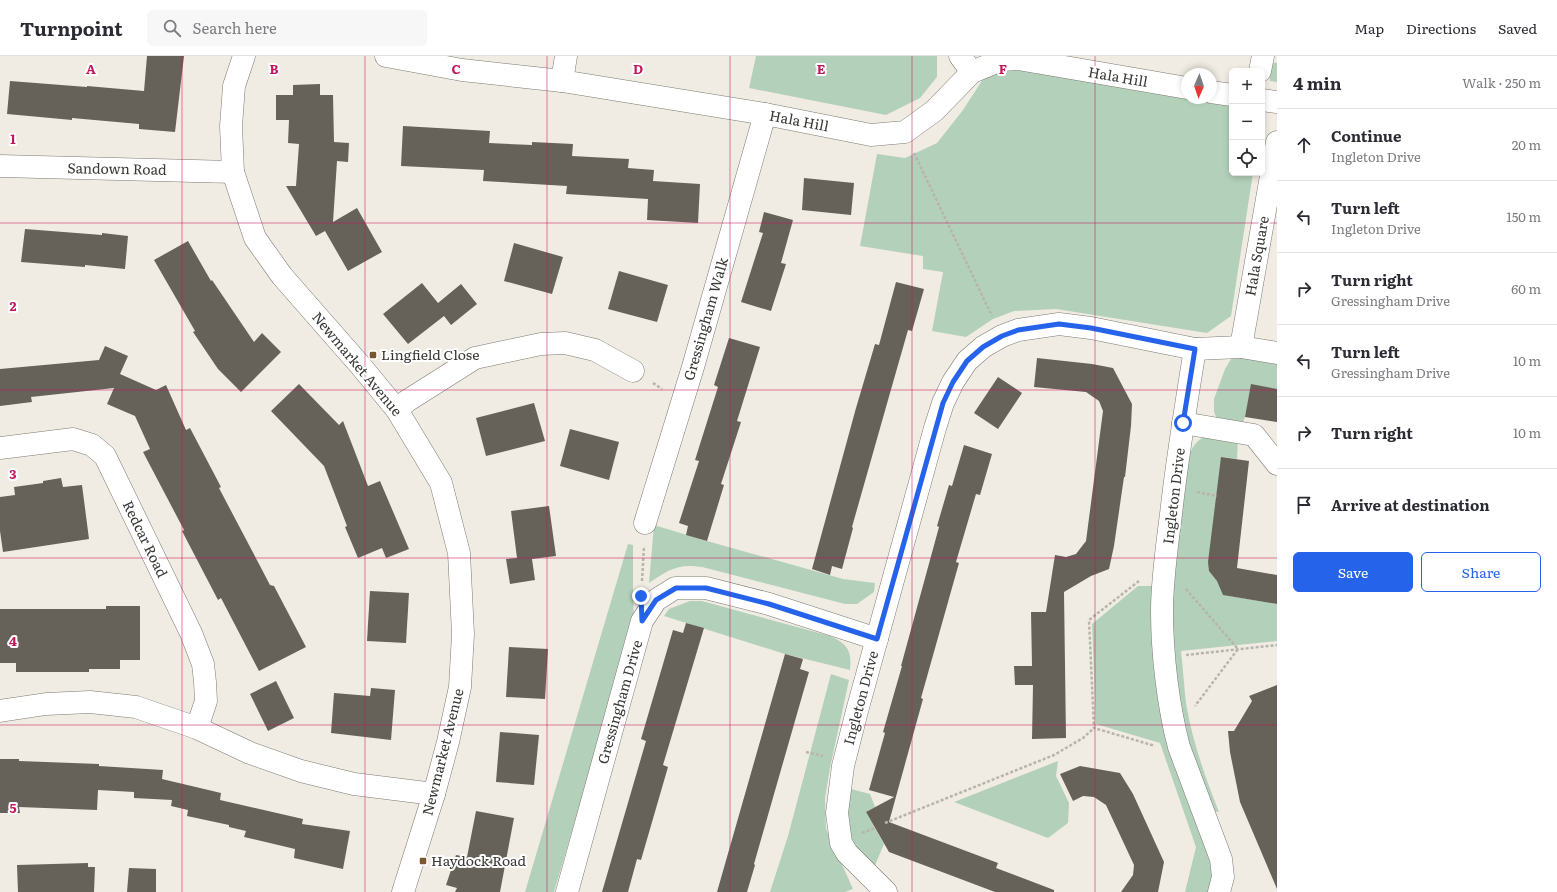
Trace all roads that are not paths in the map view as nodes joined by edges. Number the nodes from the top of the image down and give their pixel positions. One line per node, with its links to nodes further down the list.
1 (244, 56): 17 (street, Newmarket Avenue)
2 (386, 56): 8 (street, Hala Hill)
3 (566, 56): 8 (street)
4 (1263, 56): 7 (street)
5 (1049, 60): 6 (street, Hala Hill); 9 (street, Hala Hill)
6 (966, 64): 14 (street, Hala Hill)
7 (1261, 68)
8 (562, 81): 14 (street, Hala Hill)
9 (1181, 87)
10 (1217, 93): 11 (street)
11 (1229, 95)
12 (1265, 100): 13 (street)
13 (1277, 102)
14 (765, 114): 26 (street, Gressingham Walk)
15 (1277, 142): 18 (street, Hala Square)
16 (0, 166): 17 (street, Sandown Road)
17 (233, 172): 22 (street, Newmarket Avenue)
18 (1241, 347): 19 (street); 20 (street)
19 (1195, 349): 23 (street, Ingleton Drive); 27 (street, Ingleton Drive)
20 (1277, 353)
21 (633, 371): 22 (street)
22 (396, 410): 30 (street, Newmarket Avenue)
23 (1183, 423): 25 (street); 34 (street, Ingleton Drive)
24 (0, 448): 29 (street, Redcar Road)
25 (1277, 464)
26 (645, 524)
27 (877, 639): 32 (street, Gressingham Drive); 33 (street, Ingleton Drive)
28 (0, 711): 29 (street)
29 (197, 728): 30 (street)
30 (434, 794): 31 (street, Newmarket Avenue)
31 (403, 892)
32 (567, 892)
33 (886, 892)
34 (1218, 892)

